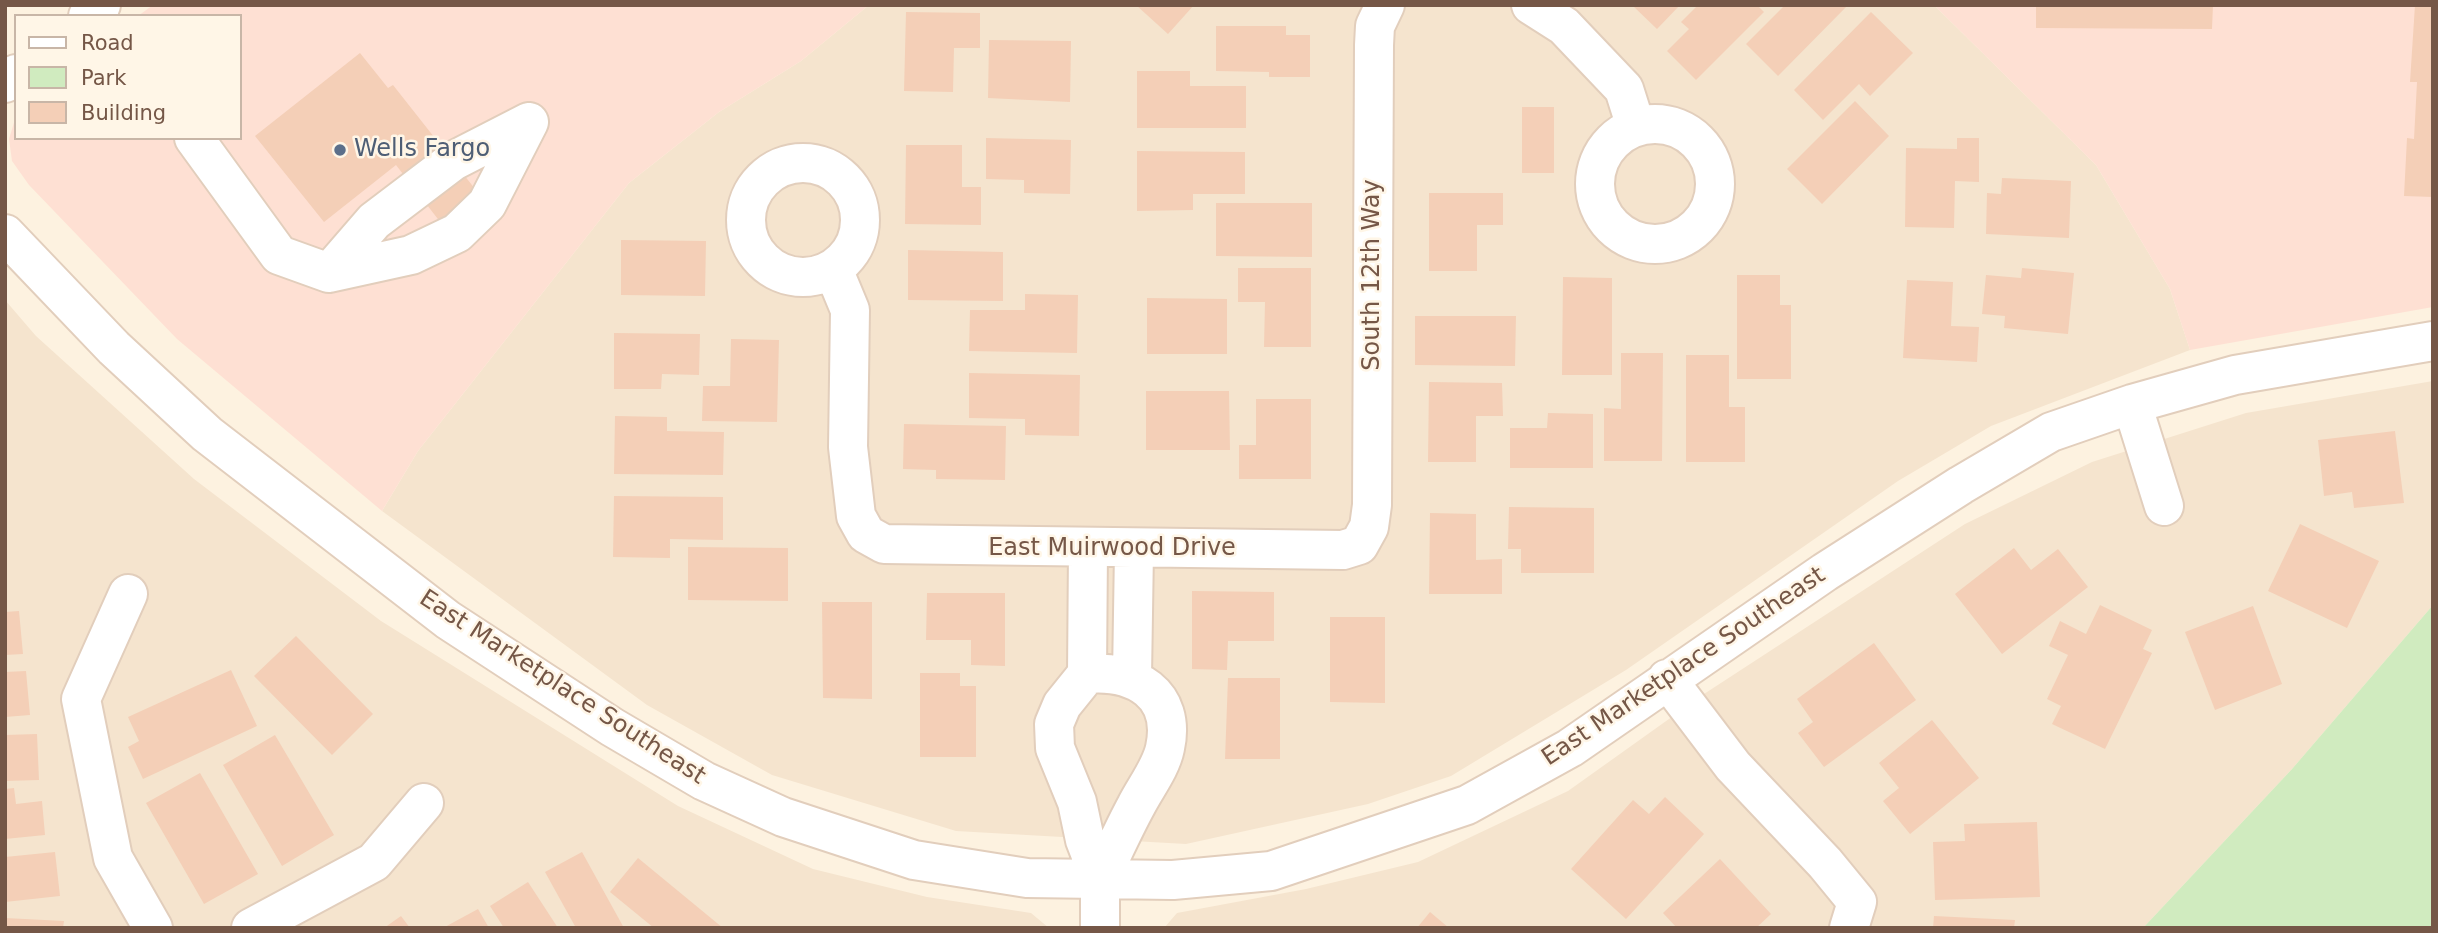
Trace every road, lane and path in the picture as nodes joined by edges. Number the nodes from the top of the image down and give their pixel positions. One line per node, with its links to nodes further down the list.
1 (1385, 5): 11 (street, South 12th Way)
2 (1531, 5): 3 (street)
3 (1636, 127)
4 (195, 140): 7 (street)
5 (5, 234): 19 (street, East Marketplace Southeast)
6 (833, 269): 12 (street, East Muirwood Drive)
7 (329, 273): 7 (street)
8 (2433, 341): 9 (street, East Marketplace Southeast)
9 (2132, 404): 10 (street); 17 (street, East Marketplace Southeast)
10 (2164, 506)
11 (1359, 545): 13 (street, East Muirwood Drive)
12 (1088, 549): 13 (street, East Muirwood Drive); 15 (street)
13 (1134, 550): 16 (street)
14 (128, 594): 21 (street)
15 (1087, 674): 16 (street); 19 (street)
16 (1132, 677): 19 (street)
17 (1667, 679): 19 (street, East Marketplace Southeast); 20 (street)
18 (424, 803): 22 (street)
19 (1100, 879): 23 (street)
20 (1853, 915)
21 (152, 928)
22 (251, 928)
23 (1100, 928)

